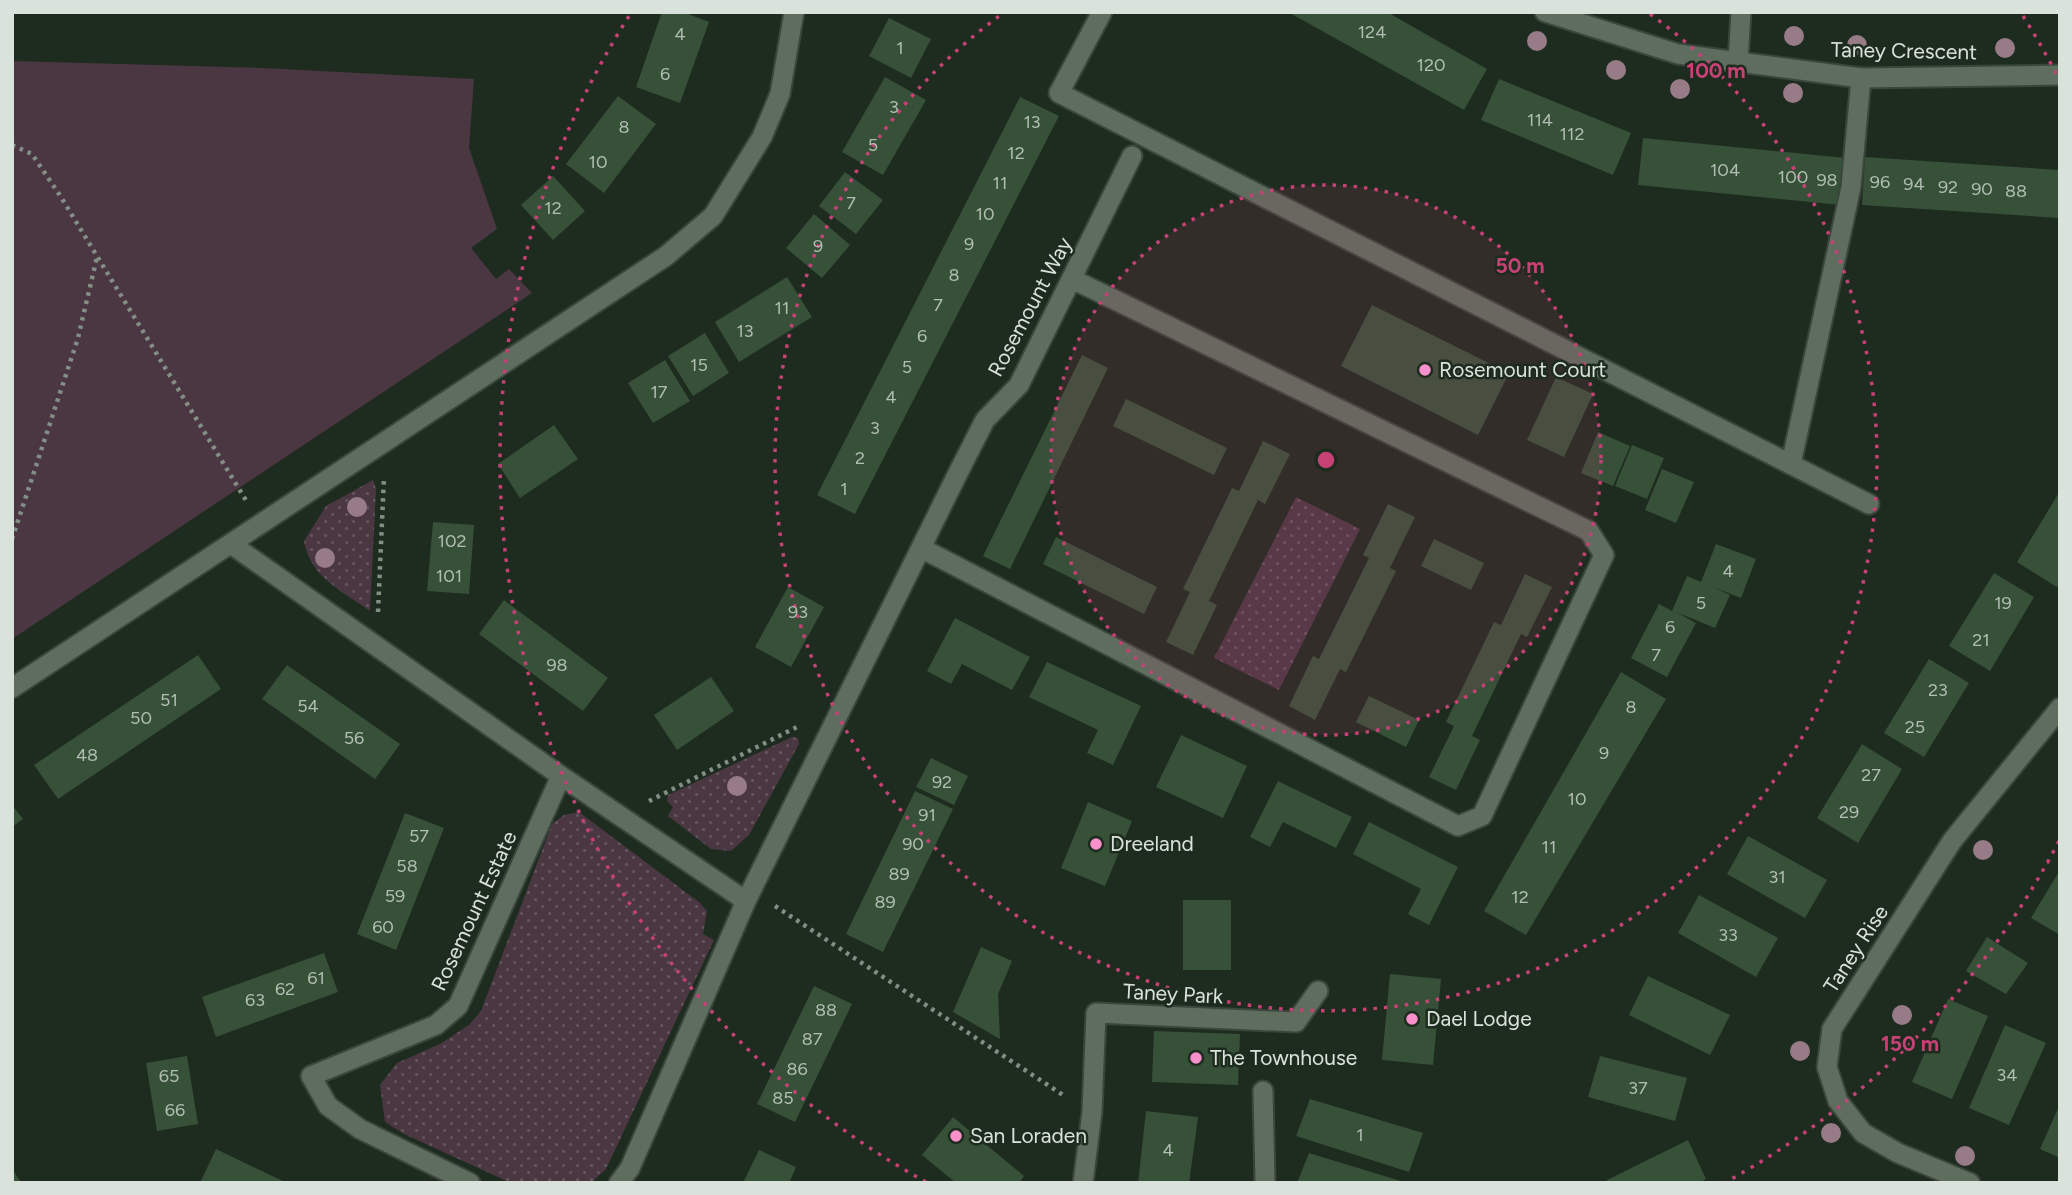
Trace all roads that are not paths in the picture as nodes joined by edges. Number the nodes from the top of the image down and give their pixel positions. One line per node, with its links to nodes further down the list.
1 (794, 12): 12 (street)
2 (1102, 12): 10 (street)
3 (1545, 12): 5 (street, Taney Crescent)
4 (1741, 12): 5 (street)
5 (1738, 62): 7 (street, Taney Crescent)
6 (2060, 75): 7 (street, Taney Crescent)
7 (1861, 78): 10 (street)
8 (1132, 156): 9 (street, Rosemount Way)
9 (1072, 279): 13 (street, Rosemount Way); 13 (street)
10 (1791, 464): 11 (street)
11 (1869, 504)
12 (231, 544): 14 (street); 16 (street)
13 (921, 548): 17 (street)
14 (12, 688)
15 (2060, 708): 24 (street, Taney Rise)
16 (561, 776): 17 (street); 20 (street, Rosemount Estate)
17 (749, 895): 21 (street)
18 (1318, 991): 22 (street, Taney Park)
19 (1263, 1091): 23 (street)
20 (470, 1183)
21 (619, 1183)
22 (1083, 1183)
23 (1265, 1183)
24 (1970, 1183)

